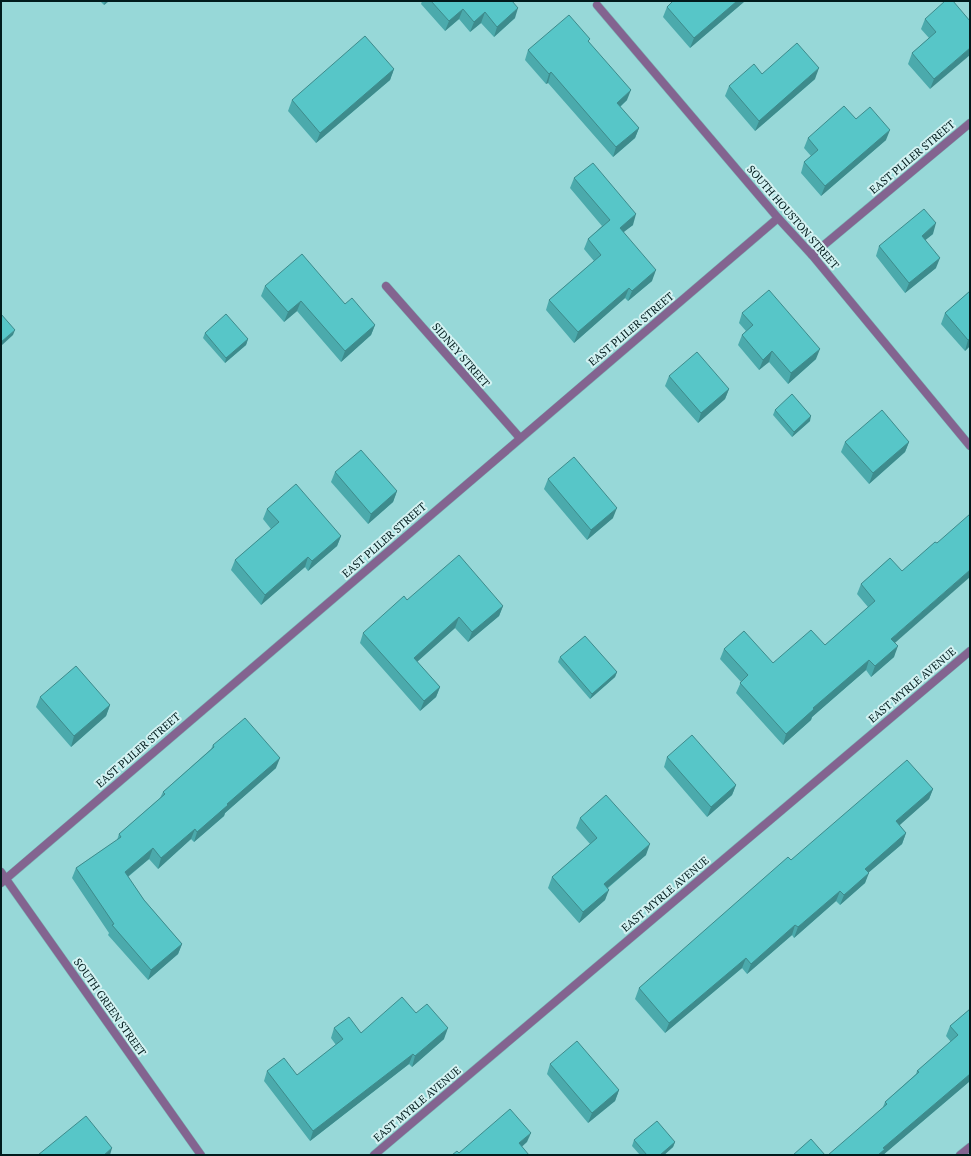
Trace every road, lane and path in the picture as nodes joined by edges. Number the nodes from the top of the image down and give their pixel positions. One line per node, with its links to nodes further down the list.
1 (598, 5): 3 (street, SOUTH HOUSTON STREET)
2 (970, 123): 4 (street, EAST PLILER STREET)
3 (778, 218): 4 (street, SOUTH HOUSTON STREET); 6 (street, EAST PLILER STREET)
4 (812, 255): 7 (street, SOUTH HOUSTON STREET)
5 (386, 286): 6 (street, SIDNEY STREET)
6 (520, 438): 9 (street, EAST PLILER STREET)
7 (970, 446)
8 (970, 651): 12 (street, EAST MYRLE AVENUE)
9 (2, 878): 11 (street, SOUTH GREEN STREET)
10 (970, 1147): 13 (street)
11 (201, 1155)
12 (374, 1155)
13 (960, 1155)

